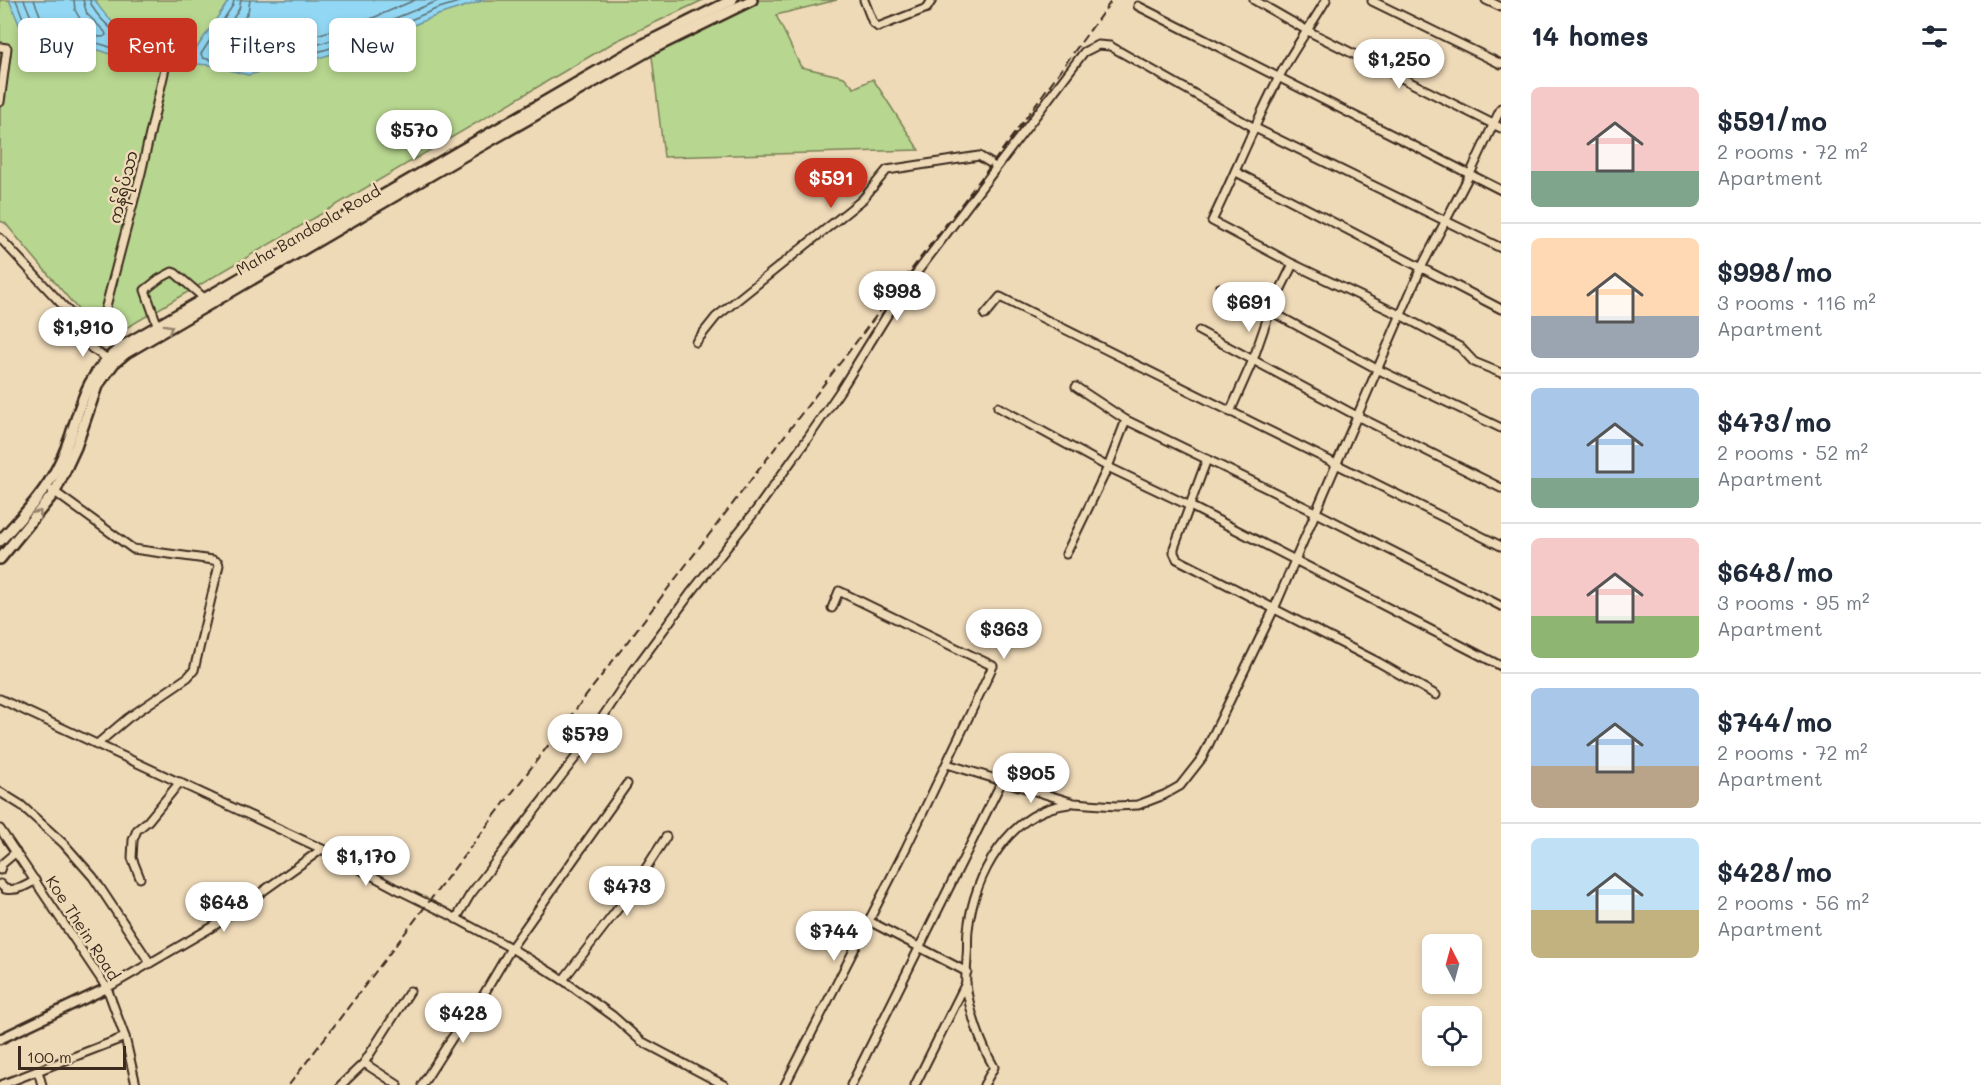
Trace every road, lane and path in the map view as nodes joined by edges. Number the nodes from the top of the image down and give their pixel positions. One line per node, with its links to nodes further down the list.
1 (732, 0): 31 (main road, Maha Bandoola Road)
2 (752, 0): 41 (main road, Maha Bandoola Road, one-way to 2)
3 (864, 0): 4 (street)
4 (932, 0)
5 (1254, 0): 11 (street)
6 (1326, 0): 11 (street)
7 (1486, 0): 10 (street)
8 (1372, 1): 13 (street)
9 (1138, 6): 15 (street)
10 (1501, 7)
11 (1308, 31): 15 (street); 18 (street)
12 (0, 47): 16 (street)
13 (1501, 64)
14 (164, 72): 38 (street, ကန်ရိပ်သာ)
15 (1279, 77): 19 (street); 23 (street)
16 (0, 102)
17 (1501, 108): 18 (street)
18 (1493, 124): 20 (street); 23 (street)
19 (1253, 127): 22 (street); 25 (street); 85 (street)
20 (1501, 128)
21 (992, 164): 40 (street)
22 (1236, 172): 28 (street); 29 (street)
23 (1470, 174): 24 (street); 25 (street)
24 (1501, 190)
25 (1445, 220): 27 (street); 29 (street)
26 (0, 238): 37 (street)
27 (1501, 248)
28 (1293, 264): 33 (street); 35 (street)
29 (1421, 268): 32 (street); 35 (street)
30 (1220, 288): 33 (street)
31 (204, 298): 36 (main road, Maha Bandoola Road); 36 (street)
32 (1501, 309)
33 (1270, 311): 42 (street); 44 (street)
34 (985, 315): 48 (street)
35 (1400, 315): 44 (street); 45 (street)
36 (157, 324): 41 (main road, Maha Bandoola Road)
37 (84, 328): 38 (street); 43 (street)
38 (100, 329): 41 (street)
39 (1199, 331): 42 (street)
40 (696, 342)
41 (124, 350): 43 (main road, Maha Bandoola Road)
42 (1253, 360): 48 (street); 49 (street)
43 (111, 361): 56 (main road, Maha Bandoola Road)
44 (1377, 369): 49 (street); 51 (street)
45 (1501, 374)
46 (1076, 387): 50 (street)
47 (998, 407): 54 (street)
48 (1230, 412): 53 (street)
49 (1357, 416): 53 (street); 55 (street)
50 (1126, 420): 52 (street); 54 (street)
51 (1501, 428)
52 (1207, 459): 57 (street); 58 (street)
53 (1336, 463): 58 (street); 60 (street)
54 (1108, 467): 57 (street); 61 (street)
55 (1501, 488)
56 (51, 490): 59 (main road, Maha Bandoola Road); 62 (main road, Maha Bandoola Road, one-way to 56); 70 (street)
57 (1190, 506): 63 (street); 66 (street)
58 (1315, 512): 63 (street); 64 (street)
59 (0, 542)
60 (1501, 546)
61 (1066, 554)
62 (0, 559)
63 (1295, 560): 66 (street); 67 (street)
64 (1501, 606)
65 (832, 608): 71 (street)
66 (1274, 609): 68 (street); 76 (street)
67 (1501, 666)
68 (1436, 695)
69 (0, 699): 70 (street)
70 (96, 745): 73 (street)
71 (947, 764): 72 (street); 86 (street)
72 (1002, 781): 76 (street); 87 (street)
73 (180, 782): 79 (street); 82 (street)
74 (627, 784): 88 (street)
75 (0, 792): 89 (street)
76 (1074, 803): 90 (street)
77 (0, 829): 80 (street, Koe Thein Road)
78 (666, 837): 91 (street)
79 (322, 849): 85 (street); 89 (street)
80 (16, 852): 81 (street); 83 (street, Koe Thein Road)
81 (0, 870)
82 (140, 878)
83 (35, 880): 84 (street); 93 (street, Koe Thein Road)
84 (0, 884)
85 (456, 919): 88 (street)
86 (869, 921): 87 (street); 106 (street)
87 (919, 947): 90 (street); 107 (street)
88 (511, 948): 91 (street); 104 (street)
89 (150, 963): 93 (street)
90 (967, 972): 92 (street)
91 (563, 980): 105 (street)
92 (966, 983): 108 (street); 109 (street)
93 (107, 988): 95 (street, Koe Thein Road); 96 (street)
94 (410, 991): 97 (street)
95 (125, 1037): 98 (street); 101 (street, Koe Thein Road)
96 (0, 1039)
97 (364, 1063): 102 (street); 103 (street)
98 (38, 1071): 99 (street); 100 (street)
99 (2, 1085)
100 (42, 1085)
101 (136, 1085)
102 (341, 1085)
103 (398, 1085)
104 (422, 1085)
105 (724, 1085)
106 (785, 1085)
107 (850, 1085)
108 (915, 1085)
109 (984, 1085)

